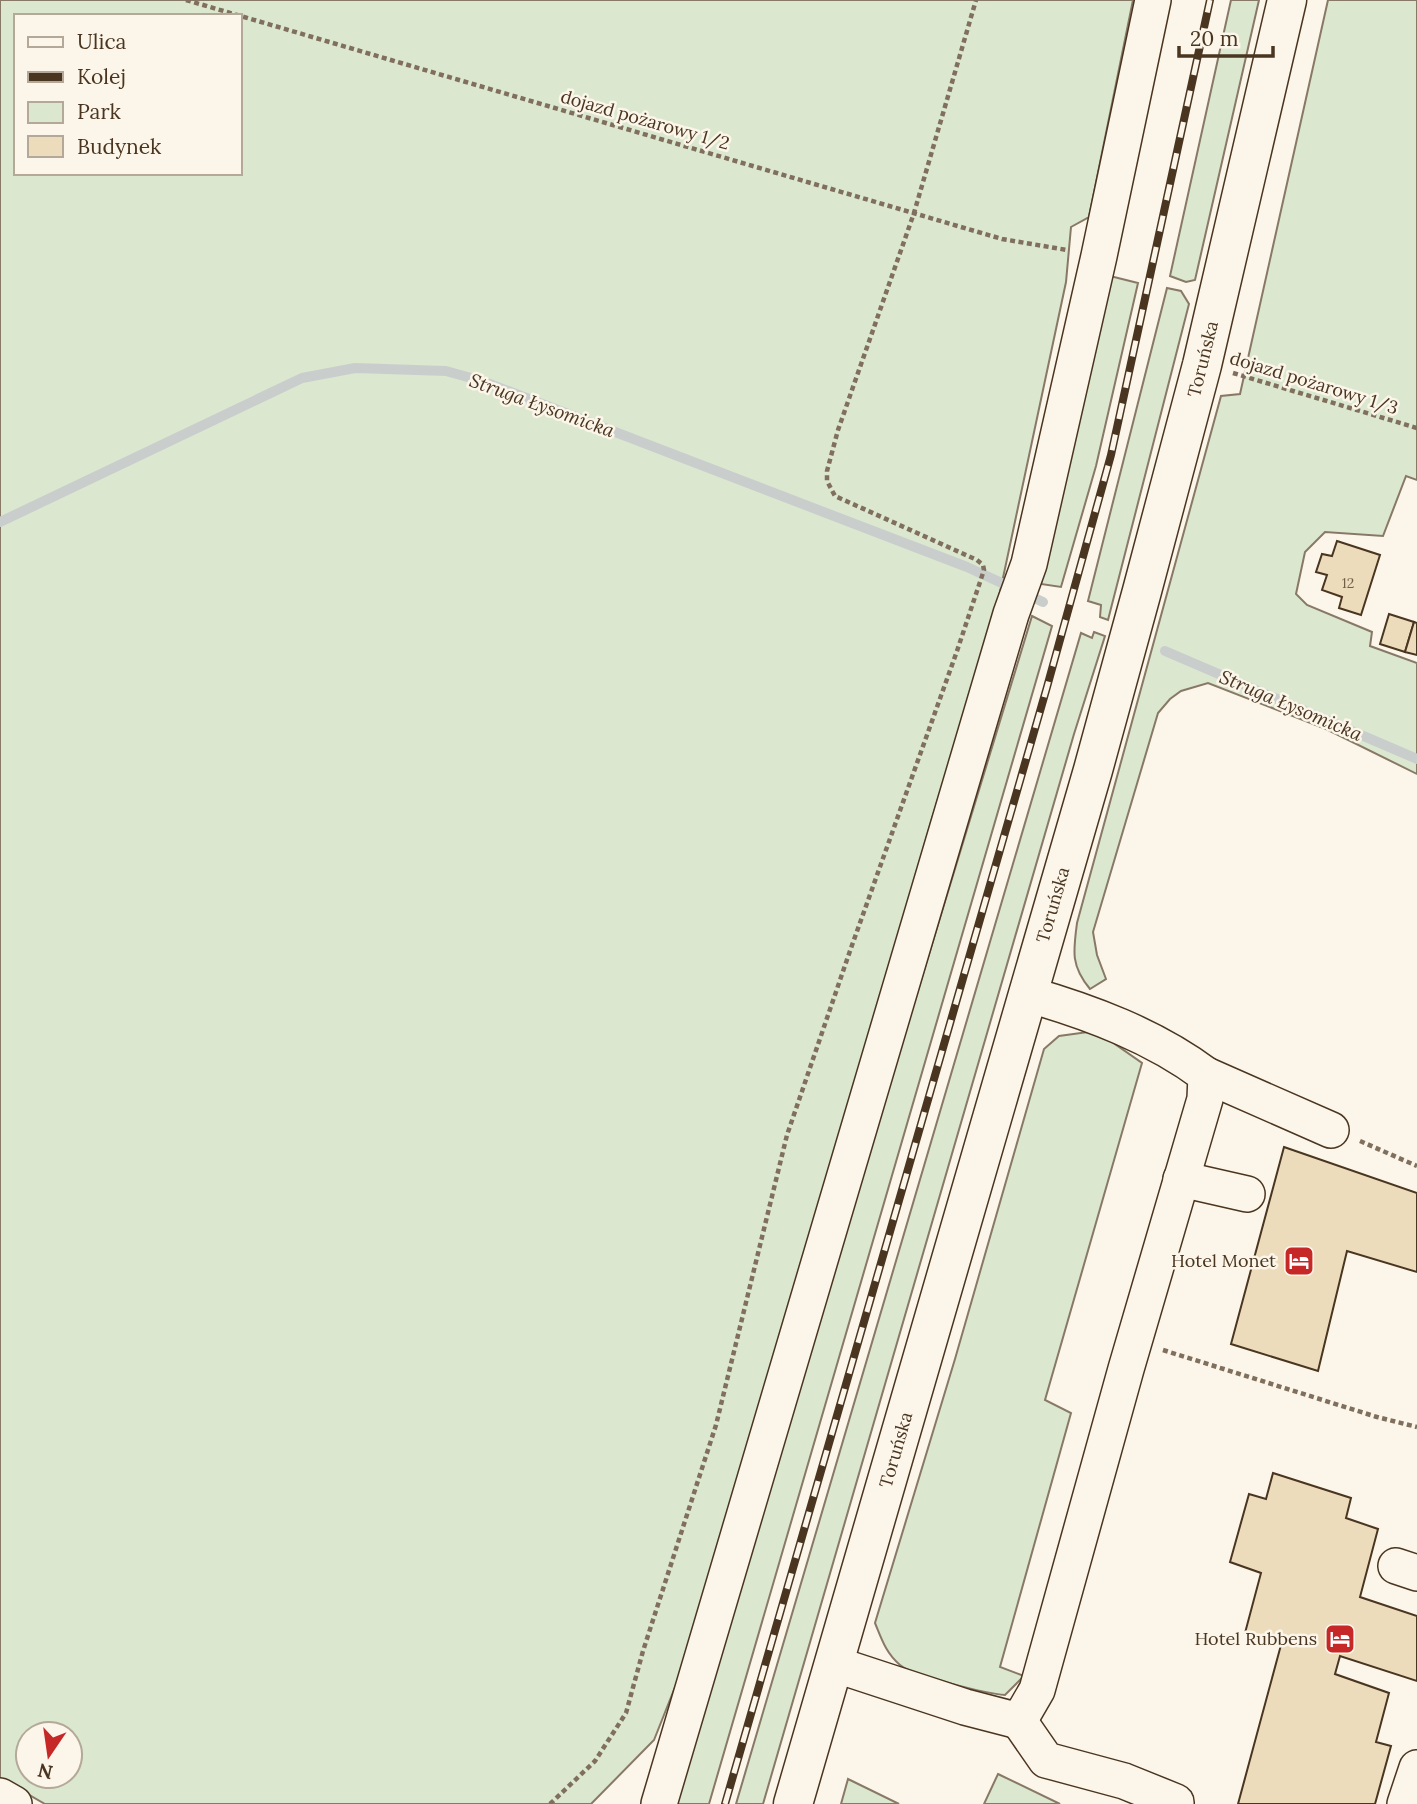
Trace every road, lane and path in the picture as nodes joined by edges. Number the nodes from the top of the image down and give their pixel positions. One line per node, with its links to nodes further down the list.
1 (186, 0): 5 (path, dojazd pożarowy 1/2)
2 (976, 0): 7 (path)
3 (1153, 0): 8 (street)
4 (1287, 0): 9 (main road, Toruńska)
5 (234, 14)
6 (242, 16): 7 (path, dojazd pożarowy 1/2)
7 (914, 213): 8 (path, dojazd pożarowy 1/2); 25 (path)
8 (1099, 256): 23 (street)
9 (1202, 365): 10 (path, dojazd pożarowy 1/3); 11 (main road, Toruńska)
10 (1417, 428)
11 (1027, 994): 12 (street); 19 (main road, Toruńska)
12 (1206, 1075): 13 (street); 15 (street)
13 (1331, 1129): 14 (path)
14 (1417, 1166)
15 (1181, 1179): 16 (street); 17 (street)
16 (1247, 1194)
17 (1134, 1340): 18 (path); 20 (street)
18 (1417, 1427)
19 (834, 1664): 20 (street); 26 (main road, Toruńska)
20 (1019, 1721): 27 (street)
21 (1417, 1768): 28 (street)
22 (0, 1796): 24 (street)
23 (659, 1801)
24 (14, 1804)
25 (550, 1804)
26 (793, 1804)
27 (1176, 1804)
28 (1405, 1804)

